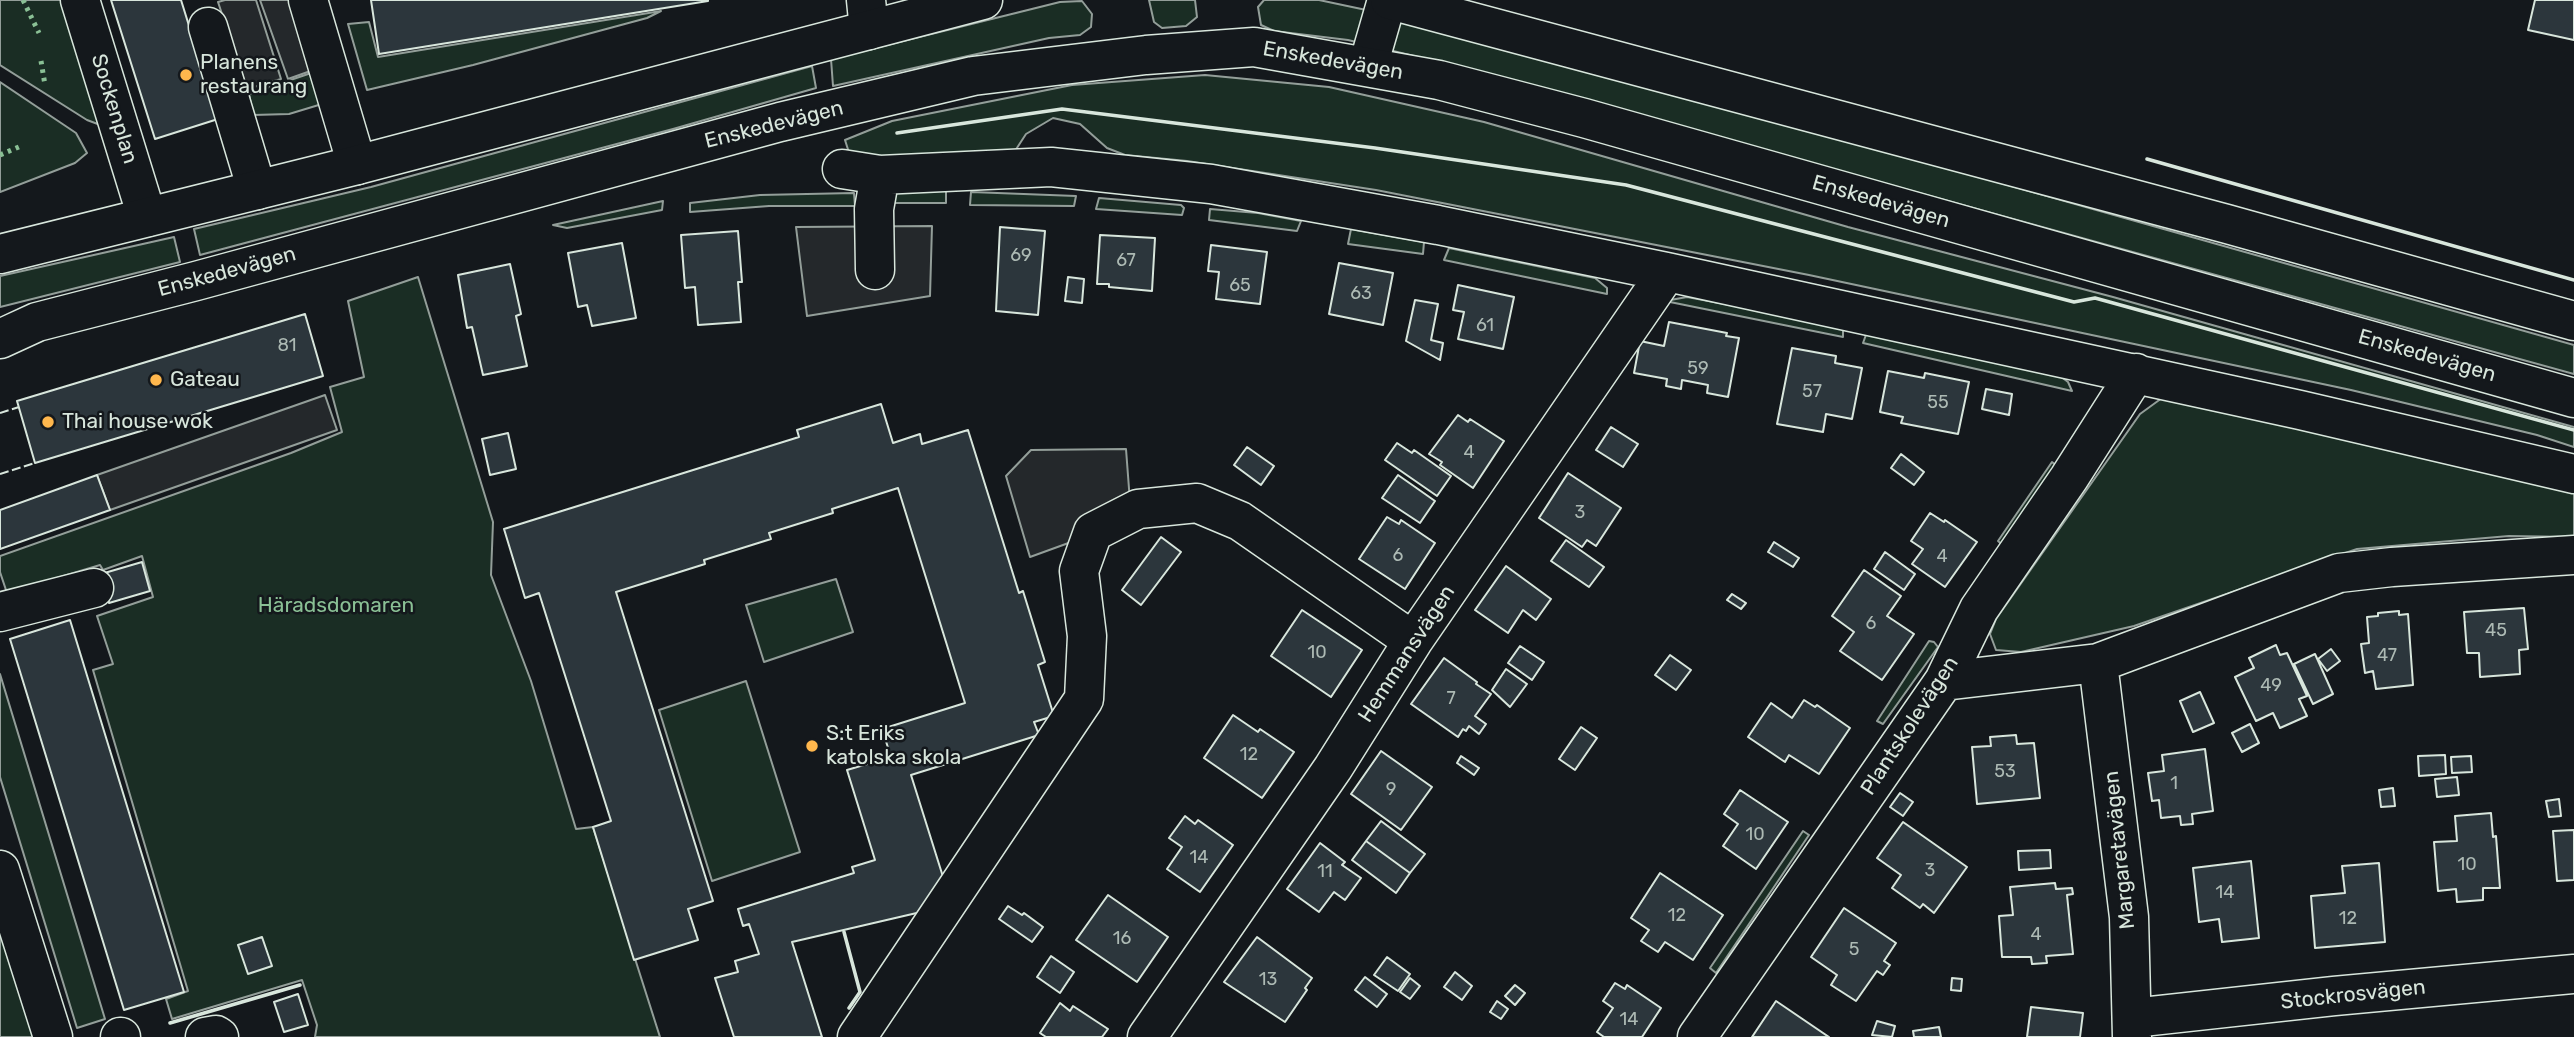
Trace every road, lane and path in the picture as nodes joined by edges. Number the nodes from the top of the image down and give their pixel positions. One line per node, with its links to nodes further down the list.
1 (80, 0): 12 (street, Sockenplan)
2 (308, 0): 8 (street)
3 (983, 0): 5 (street)
4 (1388, 0): 7 (street); 16 (street)
5 (867, 15): 8 (street)
6 (208, 27): 11 (street)
7 (1368, 66): 17 (street, Enskedevägen); 19 (street, Enskedevägen)
8 (356, 165): 11 (street)
9 (842, 169): 10 (street)
10 (880, 175): 14 (street); 15 (street)
11 (257, 190): 12 (street)
12 (147, 217): 13 (street)
13 (0, 254)
14 (875, 271)
15 (1667, 272): 18 (street); 24 (street, Hemmansvägen)
16 (2574, 321)
17 (0, 339)
18 (2137, 373): 20 (street); 26 (street, Plantskolevägen)
19 (2574, 398)
20 (2574, 474)
21 (2574, 555): 25 (street)
22 (94, 588): 23 (street)
23 (0, 612)
24 (1413, 640): 33 (street); 34 (street, Hemmansvägen)
25 (2098, 663): 26 (street); 29 (street, Margaretavägen)
26 (1944, 681): 35 (street, Plantskolevägen)
27 (0, 870): 30 (street)
28 (2574, 974): 29 (street, Stockrosvägen)
29 (2132, 1028)
30 (53, 1037)
31 (205, 1037): 32 (street)
32 (219, 1037)
33 (857, 1037)
34 (1147, 1037)
35 (1697, 1037)

